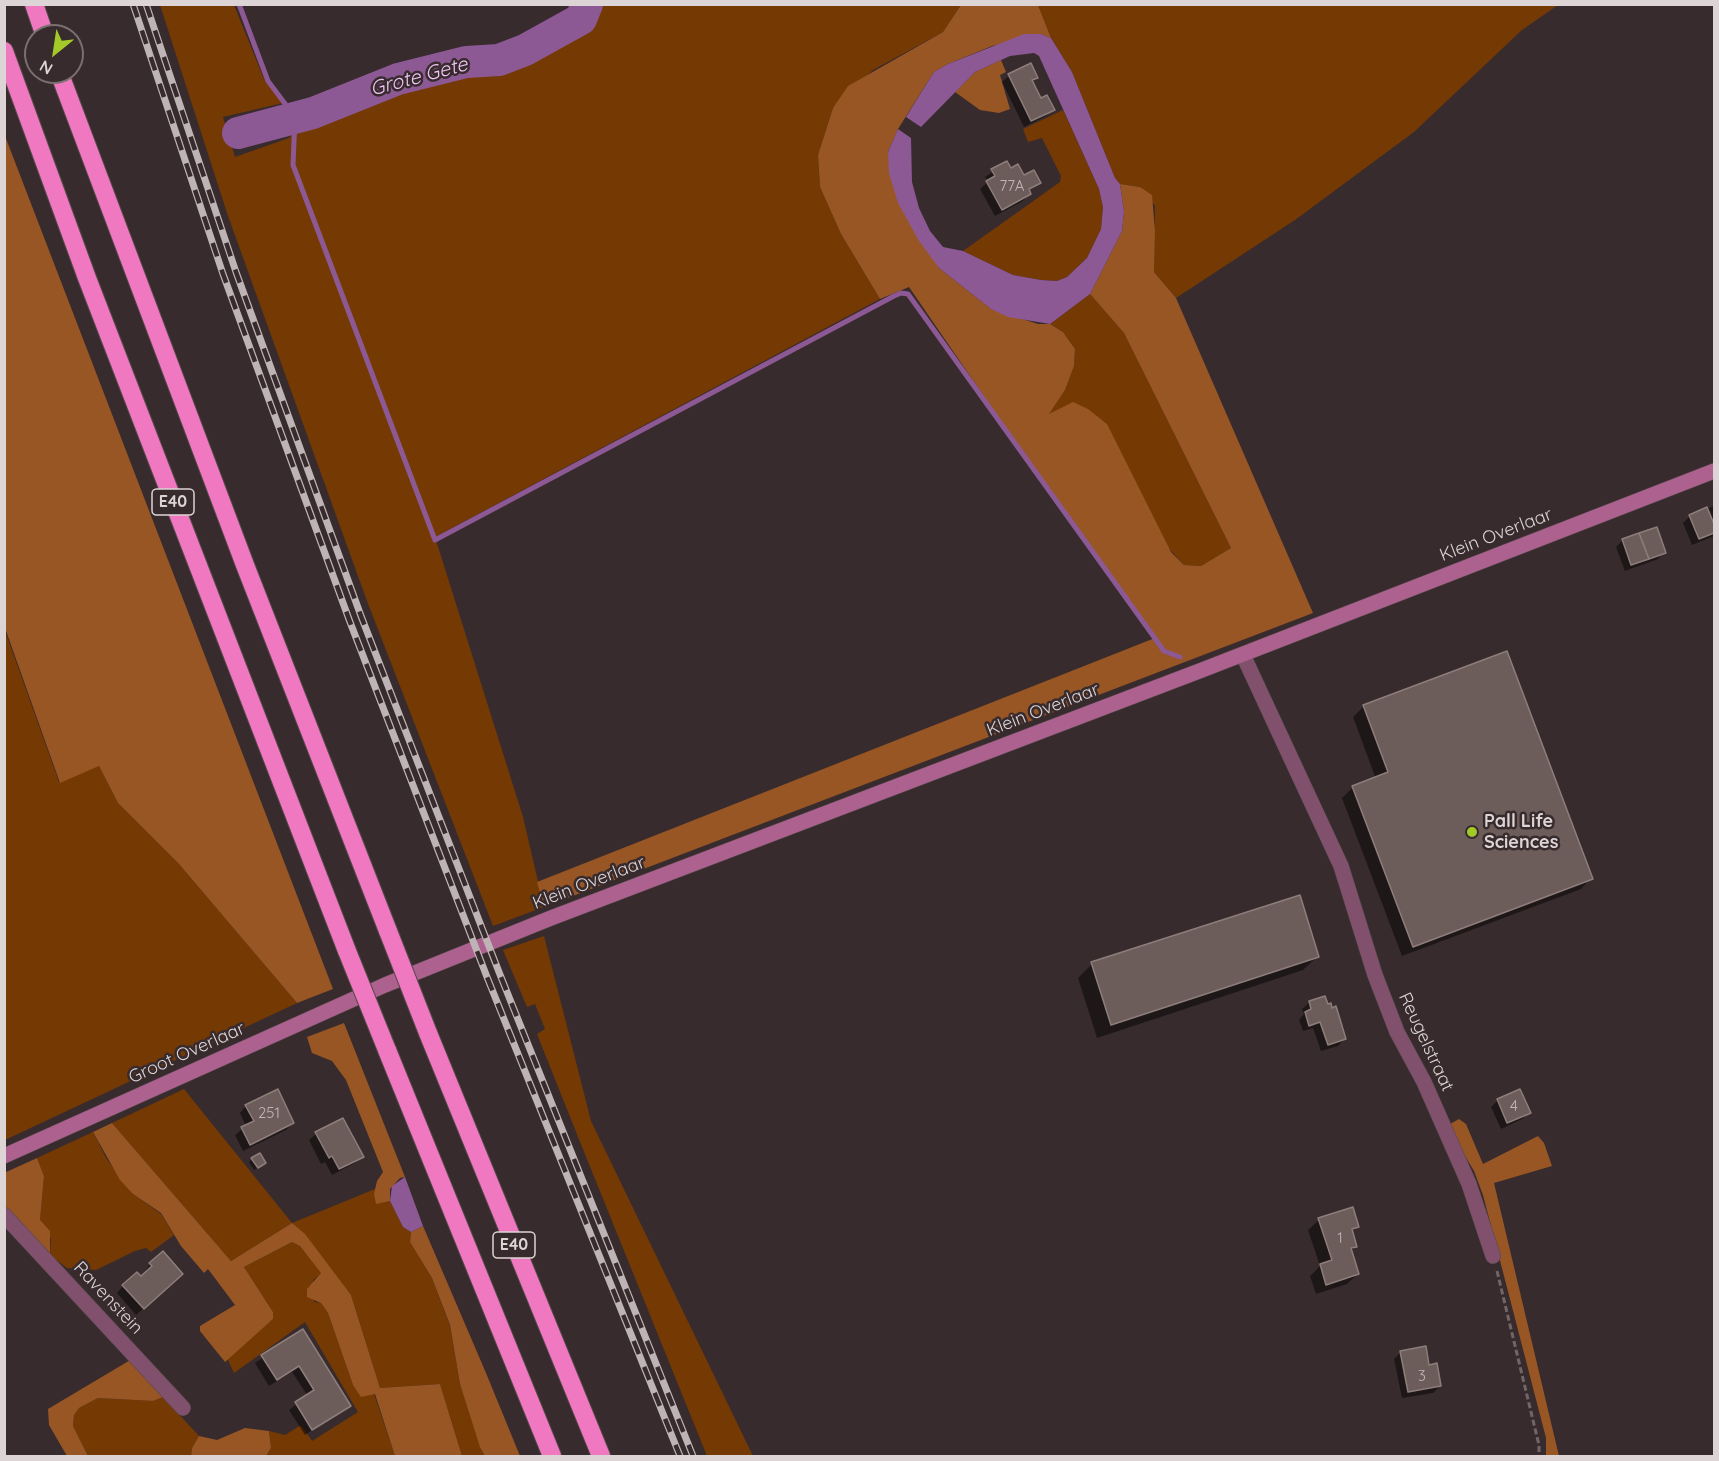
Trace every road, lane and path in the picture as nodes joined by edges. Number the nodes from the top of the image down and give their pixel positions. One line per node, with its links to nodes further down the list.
1 (34, 4): 2 (highway)
2 (41, 24)
3 (4, 51): 12 (highway, E40, bridge)
4 (64, 84): 13 (highway, E40, bridge)
5 (1714, 471): 6 (main road, Klein Overlaar)
6 (1243, 654): 7 (main road, Klein Overlaar); 10 (street, Reugelstraat)
7 (385, 985): 8 (main road, Groot Overlaar)
8 (4, 1156)
9 (4, 1215): 11 (street, Ravenstein)
10 (1493, 1256): 14 (path)
11 (183, 1408)
12 (552, 1456)
13 (600, 1456)
14 (1539, 1456)

